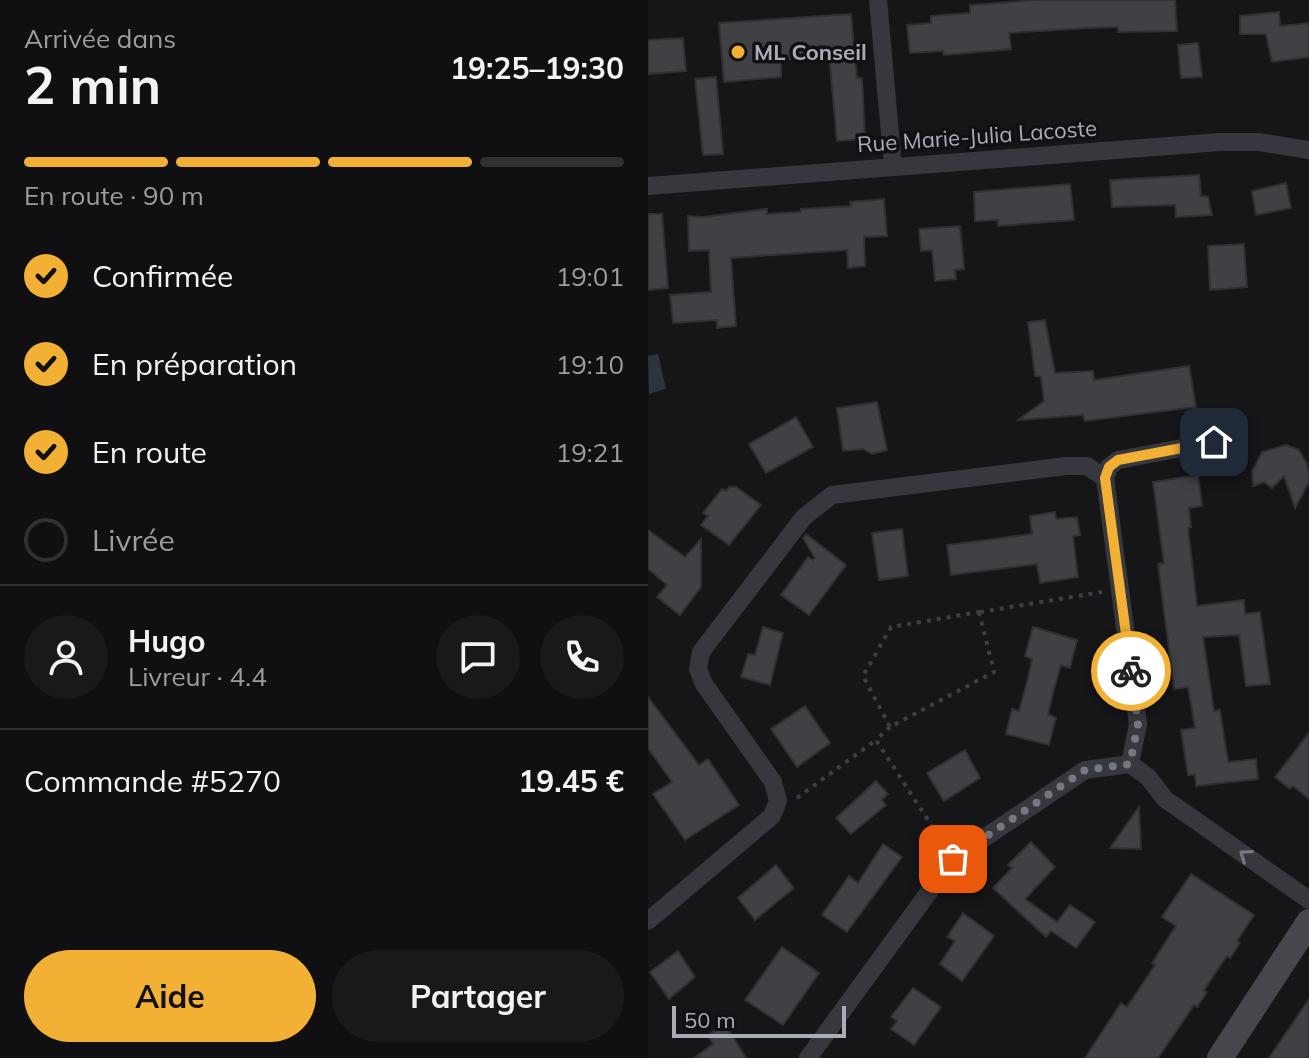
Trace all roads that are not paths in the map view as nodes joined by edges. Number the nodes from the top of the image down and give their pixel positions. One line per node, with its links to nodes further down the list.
1 (878, 0): 3 (street)
2 (1309, 150): 3 (street, Rue Marie-Julia Lacoste)
3 (893, 167): 4 (street, Rue Marie-Julia Lacoste)
4 (648, 186)
5 (1214, 442): 6 (street)
6 (1105, 478): 7 (street); 9 (street)
7 (1130, 764): 8 (street, one-way to 7); 11 (street)
8 (1309, 900)
9 (648, 921)
10 (1309, 922): 12 (main road)
11 (808, 1058)
12 (1220, 1058)

